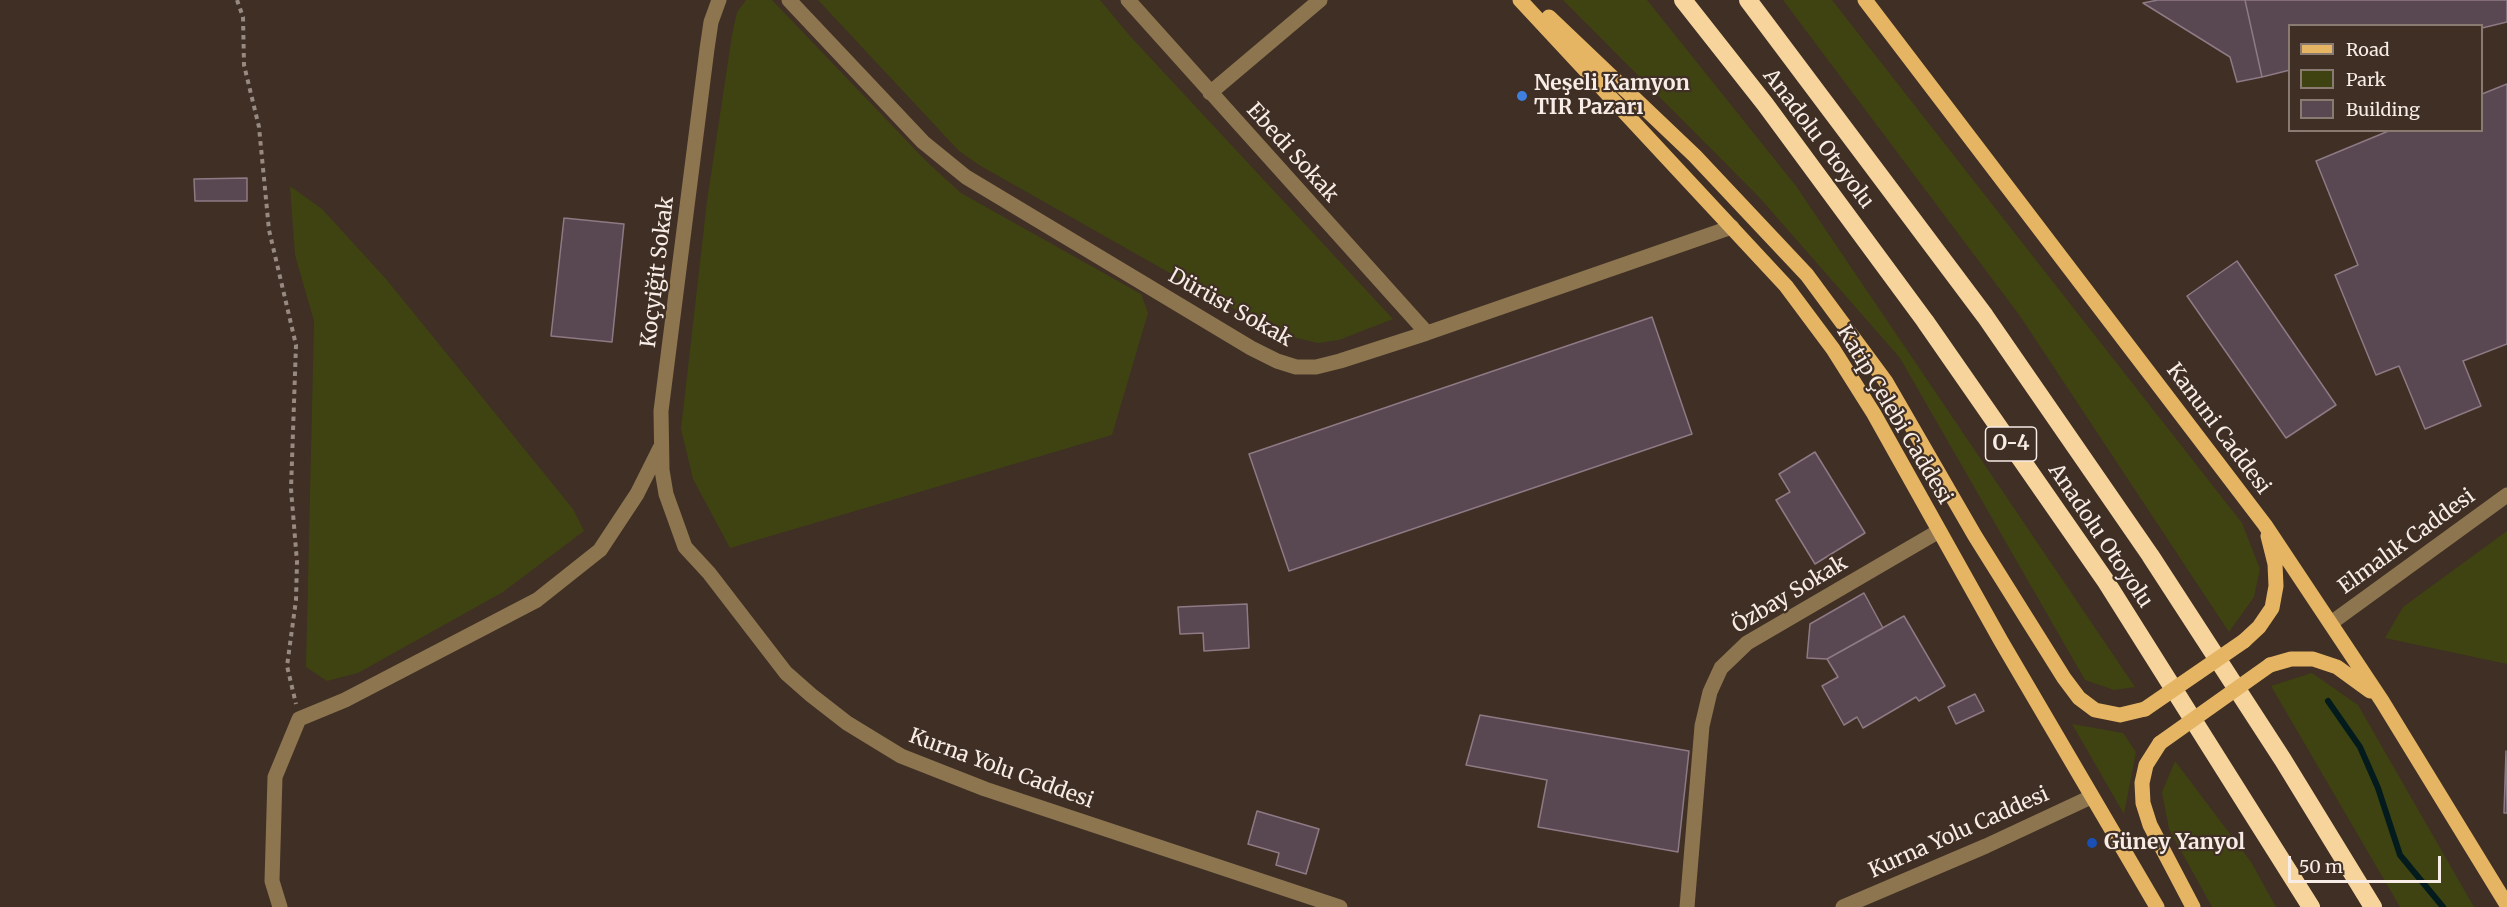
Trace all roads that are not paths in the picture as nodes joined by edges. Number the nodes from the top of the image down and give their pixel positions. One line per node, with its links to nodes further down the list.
1 (719, 0): 13 (street, Koçyiğit Sokak)
2 (789, 0): 12 (street, Dürüst Sokak)
3 (1128, 0): 10 (street, Ebedi Sokak)
4 (1320, 0): 10 (street)
5 (1520, 0): 11 (main road, Katip Çelebi Caddesi)
6 (1531, 0): 15 (main road, bridge)
7 (1683, 0): 28 (highway, Anadolu Otoyolu / O-4)
8 (1748, 0): 29 (highway, Anadolu Otoyolu / O-4)
9 (1865, 0): 15 (main road, Kanuni Caddesi)
10 (1210, 93): 12 (street, Ebedi Sokak)
11 (1732, 227): 12 (street, Dürüst Sokak); 16 (main road, Katip Çelebi Caddesi)
12 (1427, 333)
13 (660, 448): 17 (street, Koçyiğit Sokak); 22 (street)
14 (2507, 495): 18 (street, Elmalık Caddesi)
15 (2265, 525): 18 (main road, Kanuni Caddesi)
16 (1939, 531): 20 (main road, Katip Çelebi Caddesi); 24 (street, Özbay Sokak)
17 (685, 547): 23 (street, Kurna Yolu Caddesi)
18 (2331, 623): 19 (main road, Kanuni Caddesi)
19 (2382, 701): 21 (main road, Kanuni Caddesi); 27 (main road, bridge)
20 (2091, 797): 25 (street, Kurna Yolu Caddesi); 26 (main road, Katip Çelebi Caddesi)
21 (2507, 905)
22 (280, 907)
23 (1340, 907)
24 (1688, 907)
25 (1843, 907)
26 (2157, 907)
27 (2193, 907)
28 (2311, 907)
29 (2373, 907)

